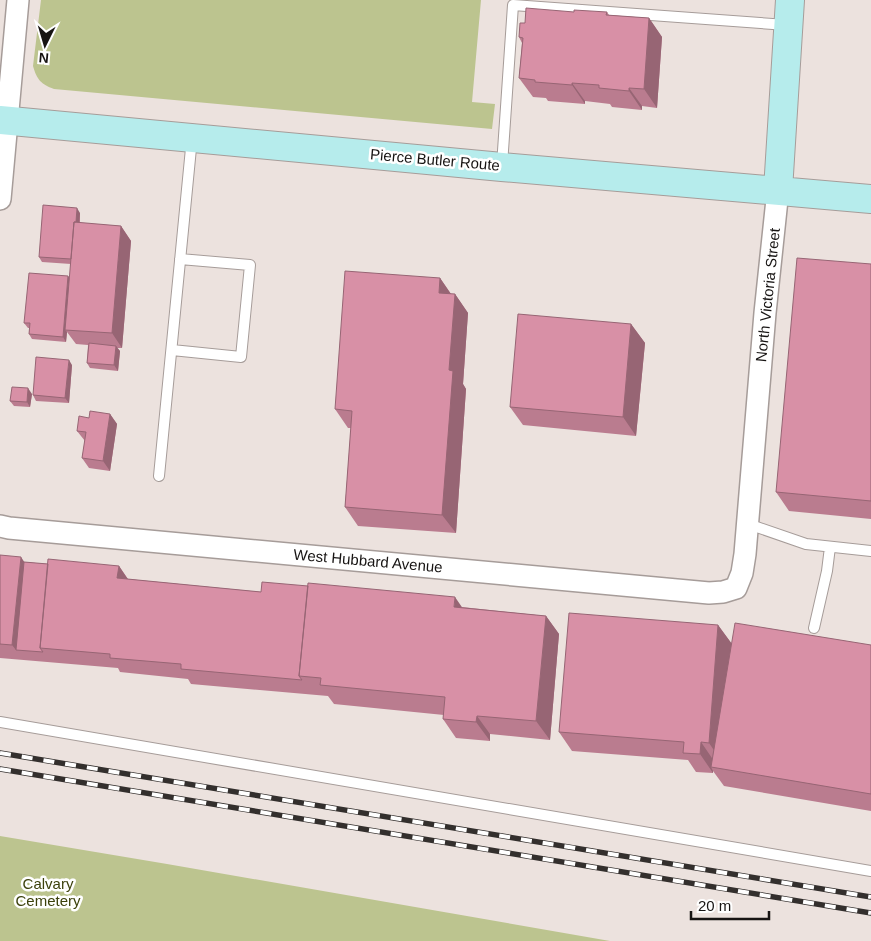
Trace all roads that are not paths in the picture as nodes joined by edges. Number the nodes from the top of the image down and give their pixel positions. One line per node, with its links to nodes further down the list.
1 (18, 0): 3 (street)
2 (789, 13): 5 (lane); 6 (main road, North Victoria Street)
3 (3, 120): 4 (main road, Pierce Butler Route); 7 (street)
4 (192, 138): 5 (main road, Pierce Butler Route); 9 (lane)
5 (502, 167): 6 (main road, Pierce Butler Route)
6 (778, 190): 8 (main road, Pierce Butler Route); 12 (street, North Victoria Street)
7 (0, 199)
8 (871, 199)
9 (180, 259): 10 (lane); 10 (lane)
10 (172, 350): 11 (lane)
11 (159, 476)
12 (748, 524): 14 (lane); 16 (street, North Victoria Street)
13 (0, 526): 16 (street, West Hubbard Avenue)
14 (830, 547): 15 (lane); 17 (lane)
15 (871, 551)
16 (736, 588)
17 (814, 628)
18 (0, 722): 19 (lane)
19 (871, 870)

